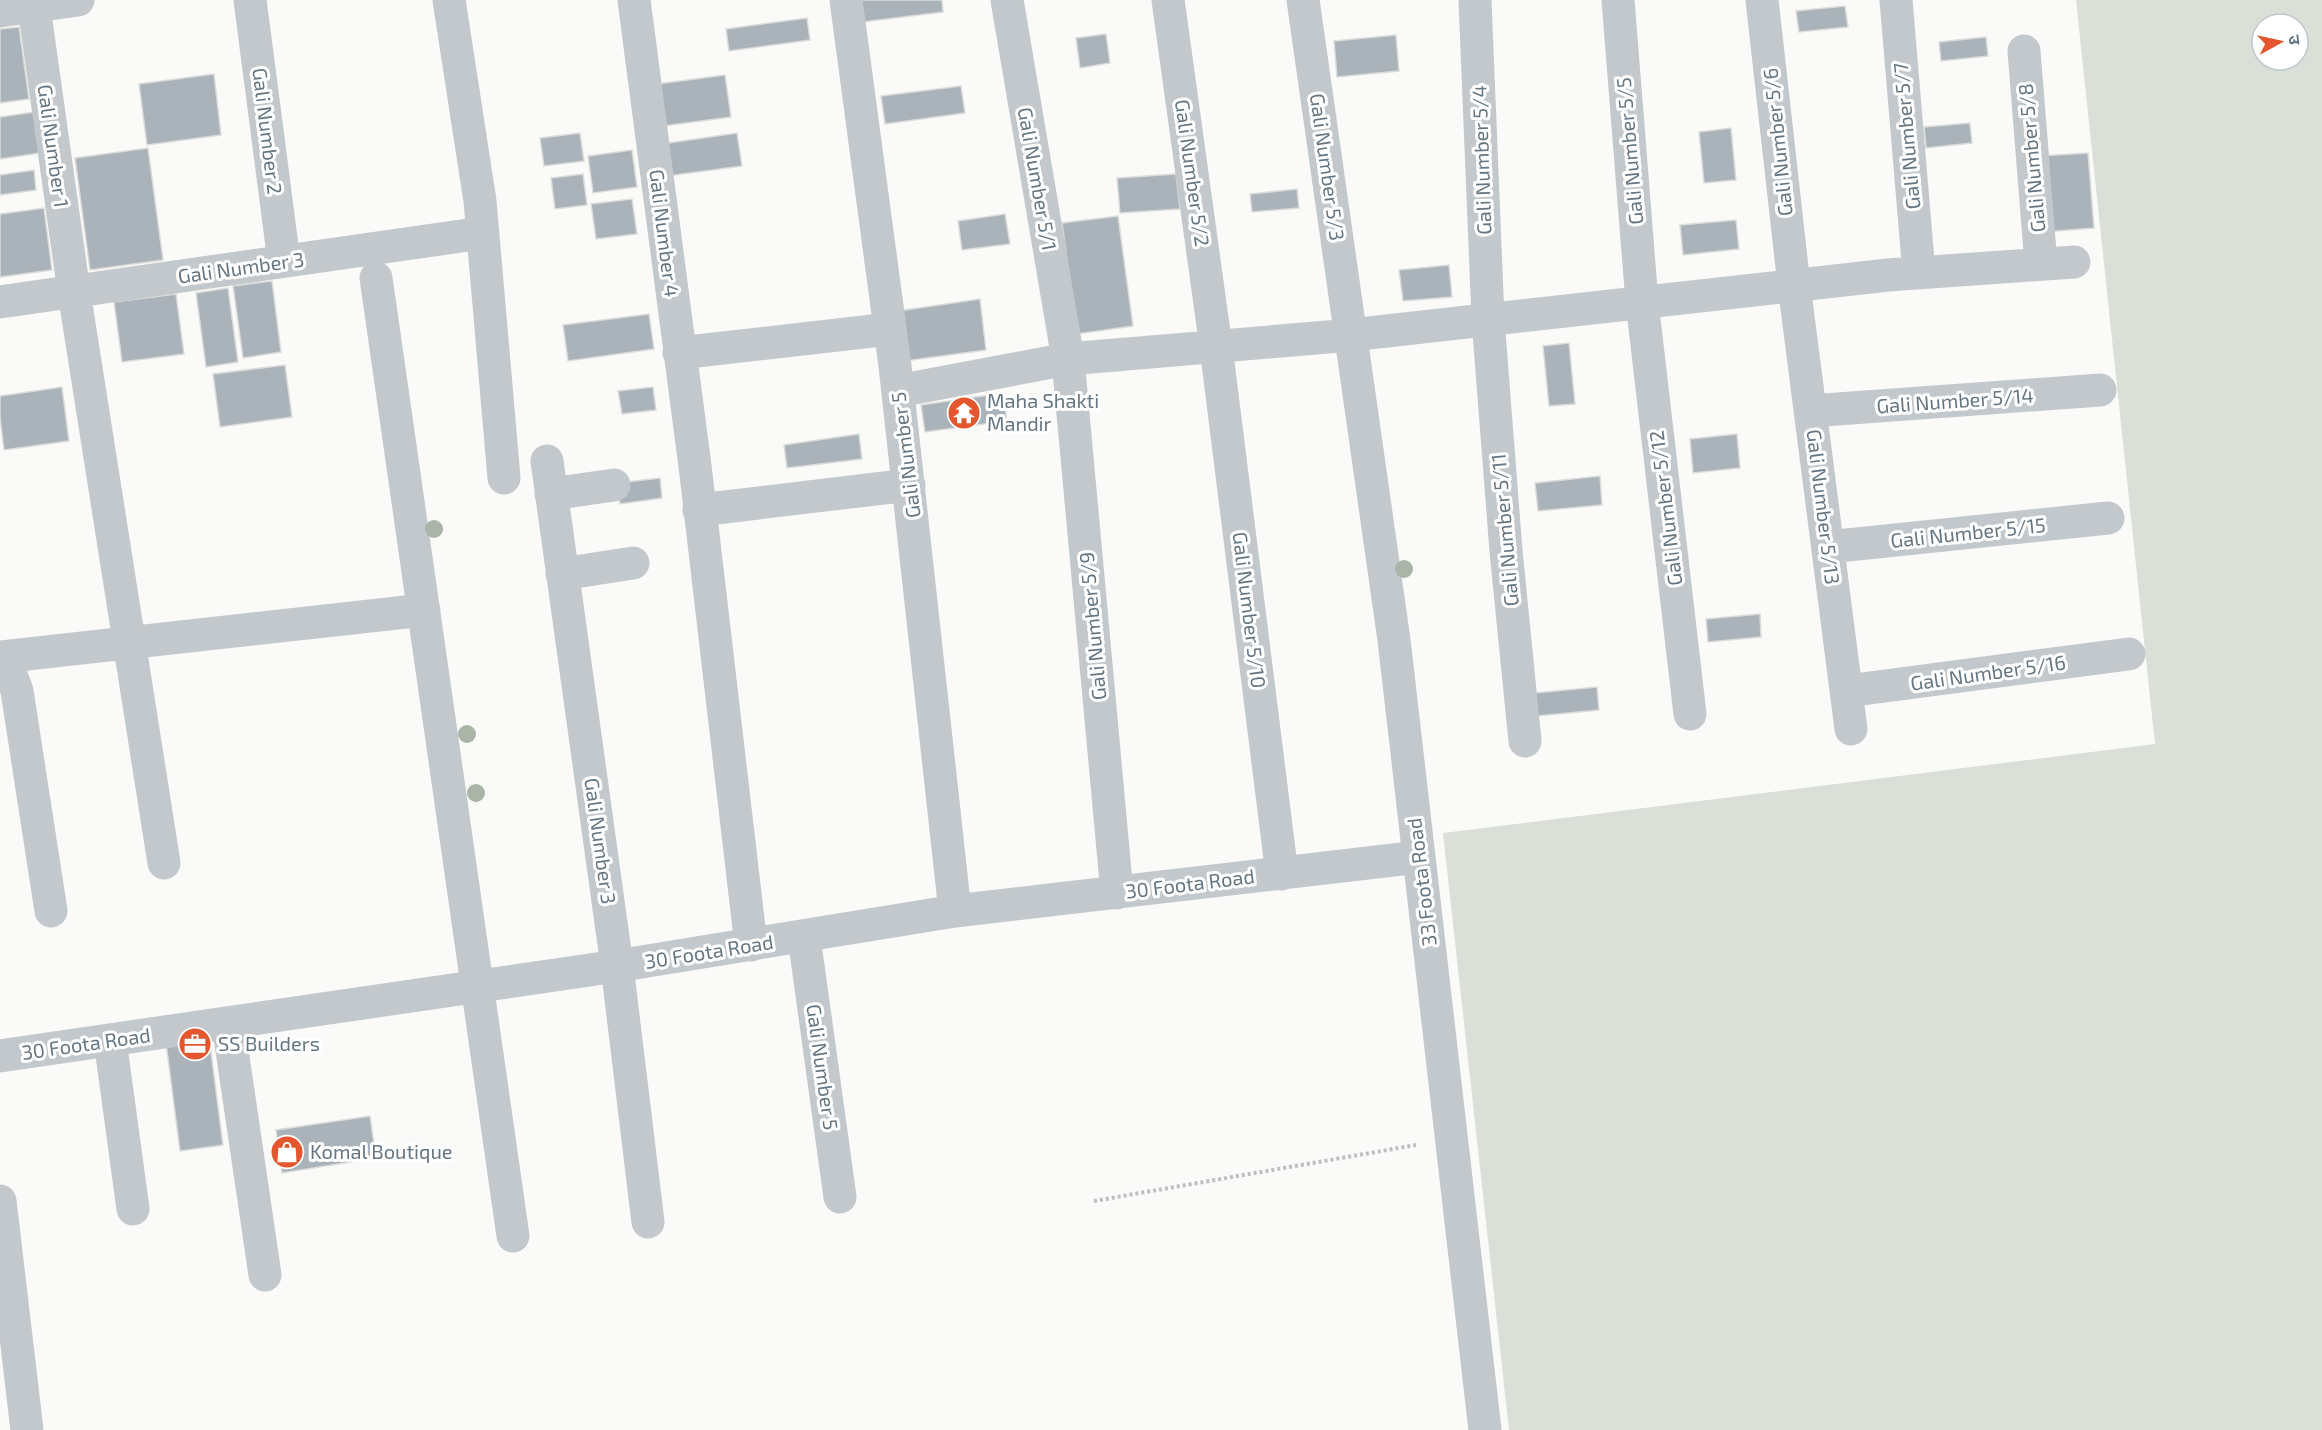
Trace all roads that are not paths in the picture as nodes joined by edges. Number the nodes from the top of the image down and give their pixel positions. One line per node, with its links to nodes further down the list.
1 (78, 0): 13 (street)
2 (250, 0): 17 (street, Gali Number 2)
3 (449, 0): 16 (street)
4 (634, 0): 30 (street, Gali Number 4)
5 (846, 0): 27 (street, Gali Number 5)
6 (1007, 0): 31 (street, Gali Number 5/1)
7 (1168, 0): 29 (street, Gali Number 5/2)
8 (1303, 0): 28 (street, Gali Number 5/3)
9 (1475, 0): 26 (street, Gali Number 5/4)
10 (1618, 0): 25 (street, Gali Number 5/5)
11 (1762, 0): 22 (street, Gali Number 5/6)
12 (1896, 0): 20 (street, Gali Number 5/7)
13 (33, 3): 14 (street); 23 (street, Gali Number 1)
14 (0, 10)
15 (2024, 51): 19 (street, Gali Number 5/8)
16 (481, 217): 17 (street, Gali Number 3); 36 (street)
17 (284, 261): 23 (street, Gali Number 3)
18 (2074, 262): 19 (street)
19 (2042, 264): 20 (street)
20 (1919, 273): 22 (street)
21 (376, 278): 45 (street)
22 (1794, 285): 25 (street); 34 (street, Gali Number 5/13)
23 (74, 292): 24 (street, Gali Number 3); 46 (street, Gali Number 1)
24 (0, 302)
25 (1642, 302): 26 (street); 51 (street, Gali Number 5/12)
26 (1488, 319): 28 (street); 53 (street, Gali Number 5/11)
27 (890, 329): 30 (street); 33 (street, Gali Number 5)
28 (1352, 335): 29 (street); 54 (street, 33 Foota Road)
29 (1216, 347): 31 (street); 56 (street, Gali Number 5/10)
30 (679, 353): 40 (street, Gali Number 4)
31 (1068, 359): 33 (street); 57 (street, Gali Number 5/9)
32 (2100, 390): 34 (street, Gali Number 5/14)
33 (898, 391): 38 (street, Gali Number 5)
34 (1810, 411): 42 (street, Gali Number 5/13)
35 (547, 461): 39 (street, Gali Number 3)
36 (504, 478)
37 (614, 485): 39 (street)
38 (909, 485): 40 (street); 59 (street, Gali Number 5)
39 (551, 494): 44 (street, Gali Number 3)
40 (699, 510): 61 (street, Gali Number 4)
41 (2108, 518): 42 (street, Gali Number 5/15)
42 (1828, 547): 50 (street, Gali Number 5/13)
43 (633, 563): 44 (street)
44 (562, 574): 62 (street, Gali Number 3)
45 (424, 610): 46 (street); 63 (street)
46 (129, 642): 48 (street); 55 (street, Gali Number 1)
47 (2129, 654): 50 (street, Gali Number 5/16)
48 (0, 657)
49 (0, 662): 58 (street)
50 (1847, 691): 52 (street, Gali Number 5/13)
51 (1690, 714)
52 (1851, 729)
53 (1525, 741)
54 (1419, 857): 56 (street, 30 Foota Road); 74 (street, 33 Foota Road)
55 (165, 863)
56 (1282, 874): 57 (street, 30 Foota Road)
57 (1117, 893): 59 (street, 30 Foota Road)
58 (51, 911)
59 (955, 911): 60 (street, 30 Foota Road)
60 (804, 937): 61 (street, 30 Foota Road); 67 (street, Gali Number 5)
61 (751, 945): 62 (street, 30 Foota Road)
62 (618, 966): 63 (street, 30 Foota Road); 70 (street, Gali Number 3)
63 (477, 987): 64 (street, 30 Foota Road); 71 (street)
64 (228, 1023): 65 (street, 30 Foota Road); 72 (street)
65 (110, 1040): 66 (street, 30 Foota Road); 69 (street)
66 (0, 1056)
67 (840, 1197)
68 (0, 1202): 73 (street)
69 (133, 1209)
70 (648, 1222)
71 (513, 1236)
72 (265, 1275)
73 (27, 1430)
74 (1485, 1430)

